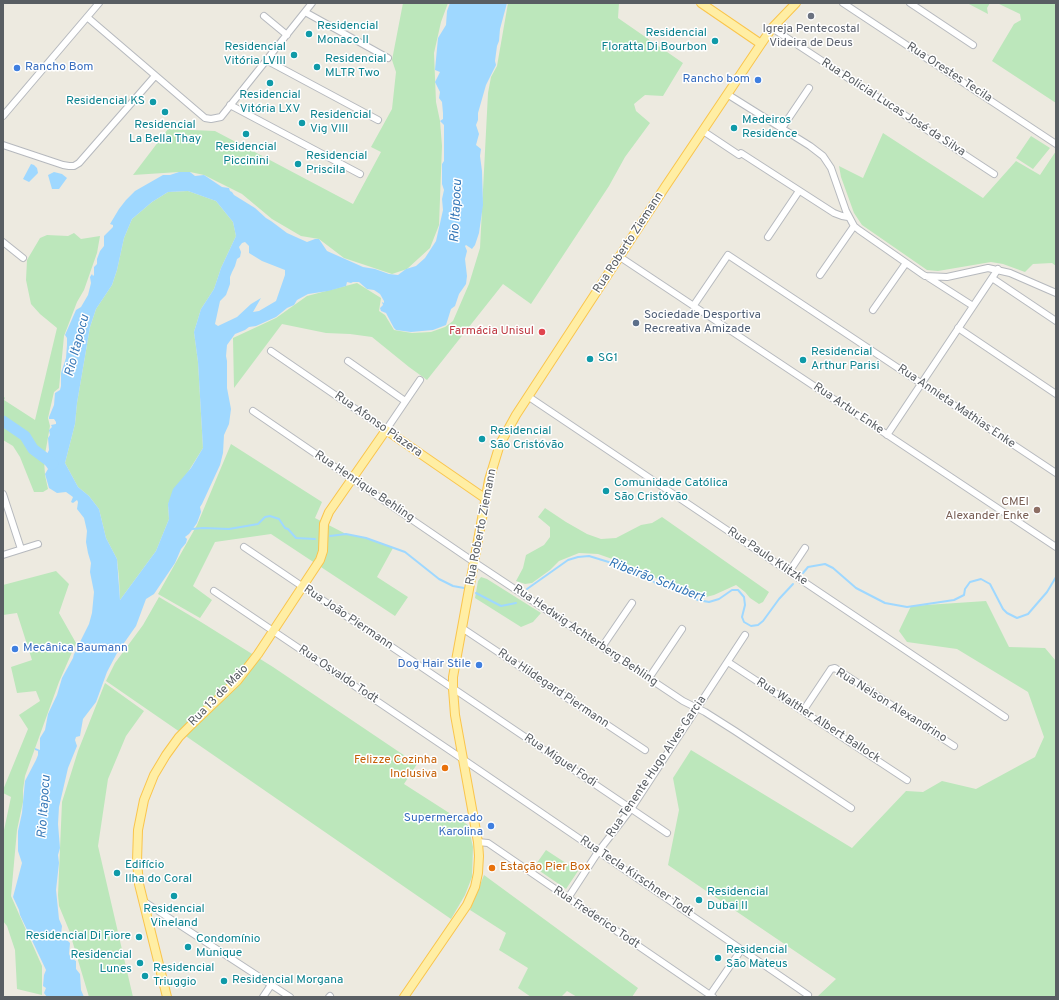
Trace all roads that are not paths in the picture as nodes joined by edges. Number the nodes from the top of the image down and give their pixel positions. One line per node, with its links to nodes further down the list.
1 (99, 3): 9 (street)
2 (312, 3): 7 (street)
3 (701, 3): 12 (main road)
4 (796, 3): 10 (main road, Rua Roberto Ziemann)
5 (843, 3): 24 (street, Rua Orestes Tecila)
6 (910, 3): 13 (street)
7 (305, 12): 11 (street); 14 (street)
8 (264, 16): 11 (street)
9 (87, 17): 16 (street); 20 (street)
10 (772, 28): 12 (main road, Rua Roberto Ziemann); 27 (street, Rua Policial Lucas José da Silva)
11 (287, 35): 15 (street)
12 (761, 44): 18 (main road, Rua Roberto Ziemann)
13 (973, 45)
14 (388, 58)
15 (266, 60): 19 (street); 21 (street)
16 (155, 76): 19 (street); 25 (street)
17 (809, 88): 22 (street)
18 (727, 94): 22 (street); 23 (main road, Rua Roberto Ziemann)
19 (230, 105): 26 (street)
20 (3, 116)
21 (378, 120)
22 (782, 128): 29 (street)
23 (703, 131): 28 (street); 33 (main road, Rua Roberto Ziemann)
24 (1056, 144)
25 (3, 146)
26 (360, 174)
27 (994, 174)
28 (799, 191): 29 (street); 31 (street)
29 (848, 217): 30 (street)
30 (854, 226): 35 (street); 37 (street)
31 (768, 237)
32 (3, 242): 34 (street)
33 (620, 257): 41 (street, Rua Artur Enke); 51 (main road, Rua Roberto Ziemann)
34 (23, 258)
35 (906, 263): 38 (street); 43 (street)
36 (998, 269): 38 (street); 39 (street); 40 (street)
37 (820, 275)
38 (925, 276): 42 (street)
39 (992, 278): 42 (street); 44 (street)
40 (1056, 292)
41 (694, 306): 49 (street, Rua Annieta Mathias Enke); 55 (street, Rua Artur Enke)
42 (973, 306): 45 (street)
43 (874, 310)
44 (1056, 321)
45 (958, 328): 49 (street); 50 (street)
46 (271, 350): 54 (street, Rua Afonso Piazera)
47 (347, 362): 52 (street)
48 (420, 380): 52 (street, Rua 13 de Maio)
49 (921, 383): 55 (street); 56 (street, Rua Annieta Mathias Enke)
50 (1056, 394)
51 (529, 397): 59 (main road, Rua Roberto Ziemann); 67 (street, Rua Paulo Klitzke)
52 (405, 402): 54 (street, Rua 13 de Maio)
53 (253, 411): 57 (street, Rua Henrique Behling)
54 (386, 430): 57 (main road, Rua 13 de Maio); 59 (main road, Rua Afonso Piazera)
55 (887, 435): 62 (street, Rua Artur Enke)
56 (1056, 473)
57 (352, 479): 66 (street, Rua Henrique Behling); 68 (main road, Rua 13 de Maio)
58 (3, 494): 64 (street)
59 (486, 499): 66 (main road, Rua Roberto Ziemann)
60 (38, 544): 64 (street)
61 (244, 547): 68 (street, Rua João Piermann)
62 (1056, 547)
63 (805, 548): 67 (street)
64 (21, 549): 65 (street)
65 (3, 555)
66 (474, 562): 71 (main road, Rua Roberto Ziemann); 75 (street, Rua Hedwig Achterberg Behling)
67 (789, 572): 81 (street, Rua Paulo Klitzke)
68 (303, 587): 73 (main road, Rua 13 de Maio); 78 (street, Rua João Piermann)
69 (214, 592): 73 (street, Rua Osvaldo Todt)
70 (632, 602): 75 (street)
71 (462, 628): 78 (main road, Rua Roberto Ziemann); 83 (street, Rua Hildegard Piermann)
72 (682, 629): 77 (street)
73 (273, 631): 84 (street, Rua Osvaldo Todt); 92 (main road, Rua 13 de Maio)
74 (745, 635): 76 (street, Rua Tenente Hugo Alves Garcia)
75 (602, 647): 77 (street, Rua Hedwig Achterberg Behling)
76 (728, 662): 79 (street, Rua Tenente Hugo Alves Garcia); 80 (street, Rua Walther Albert Ballock)
77 (649, 678): 79 (street, Rua Hedwig Achterberg Behling)
78 (453, 689): 84 (main road, Rua Roberto Ziemann); 87 (street, Rua Miguel Fodi)
79 (696, 708): 86 (street, Rua Hedwig Achterberg Behling); 87 (street, Rua Tenente Hugo Alves Garcia)
80 (803, 711): 82 (street, Rua Nelson Alexandrino); 85 (street, Rua Walther Albert Ballock)
81 (1005, 717)
82 (954, 746)
83 (645, 750)
84 (463, 759): 89 (main road, Rua Roberto Ziemann); 90 (street, Rua Tecla Kirschner Todt)
85 (907, 780)
86 (851, 808)
87 (631, 809): 88 (street, Rua Miguel Fodi); 90 (street, Rua Tenente Hugo Alves Garcia)
88 (667, 833)
89 (478, 842): 91 (street, Rua Frederico Todt); 100 (main road, Rua Roberto Ziemann)
90 (598, 852): 91 (street, Rua Tenente Hugo Alves Garcia); 93 (street, Rua Tecla Kirschner Todt)
91 (568, 898): 96 (street, Rua Frederico Todt)
92 (143, 901): 94 (street); 97 (main road, Rua 13 de Maio)
93 (741, 950): 95 (street, Rua Tecla Kirschner Todt); 96 (street)
94 (271, 985): 98 (street); 99 (street)
95 (808, 995)
96 (711, 996)
97 (167, 997)
98 (263, 997)
99 (290, 997)
100 (404, 997)

